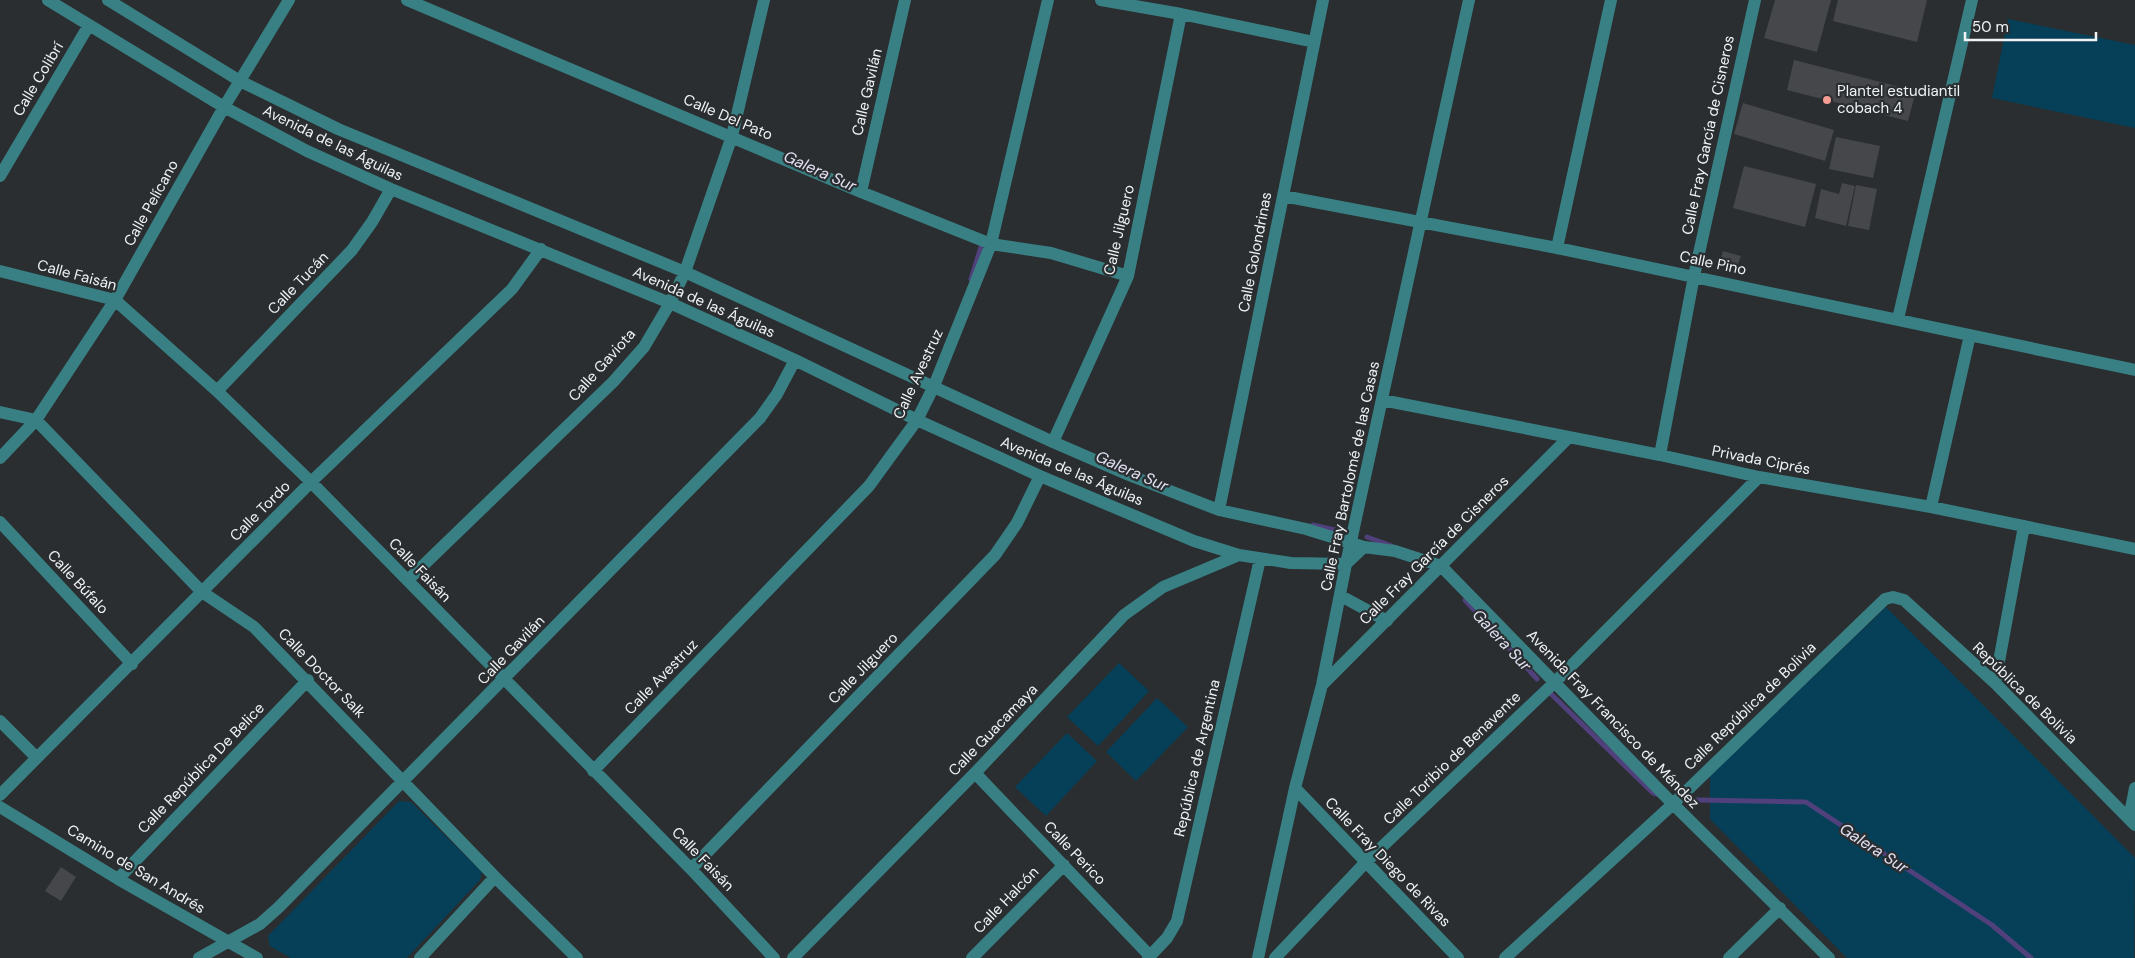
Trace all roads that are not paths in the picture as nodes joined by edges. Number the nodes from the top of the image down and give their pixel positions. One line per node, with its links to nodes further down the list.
1 (48, 0): 15 (street, Avenida de las Águilas)
2 (108, 0): 17 (street, Avenida de las Águilas)
3 (289, 0): 17 (street, Calle Pelícano)
4 (407, 0): 19 (street, Calle Del Pato)
5 (764, 0): 19 (street, Calle Gaviota)
6 (905, 0): 22 (street, Calle Gavilán)
7 (1048, 0): 25 (street, Calle Avestruz)
8 (1100, 0): 14 (street)
9 (1323, 0): 16 (street, Calle Golondrinas)
10 (1469, 0): 24 (street, Calle Fray Bartolomé de las Casas)
11 (1610, 0): 26 (street)
12 (1754, 0): 31 (street, Calle Fray García de Cisneros)
13 (1972, 0): 34 (street)
14 (1181, 14): 16 (street); 30 (street, Calle Jilguero)
15 (89, 25): 18 (street, Avenida de las Águilas); 20 (street, Calle Colibrí)
16 (1314, 42): 23 (street, Calle Golondrinas)
17 (240, 81): 18 (street, Calle Pelícano); 29 (street, Avenida de las Águilas)
18 (224, 107): 21 (street, Avenida de las Águilas); 32 (street, Calle Pelícano)
19 (732, 136): 22 (street, Calle Del Pato); 29 (street, Calle Gaviota)
20 (0, 176)
21 (391, 189): 27 (street, Avenida de las Águilas); 39 (street, Calle Tucán)
22 (861, 192): 25 (street, Calle Del Pato)
23 (1283, 196): 24 (street, Calle Pino); 52 (street, Calle Golondrinas)
24 (1421, 223): 26 (street, Calle Pino); 40 (street, Calle Fray Bartolomé de las Casas)
25 (991, 244): 30 (street, Calle Del Pato); 38 (street, Calle Avestruz)
26 (1557, 248): 31 (street, Calle Pino)
27 (541, 250): 33 (street, Avenida de las Águilas); 50 (street, Calle Tordo)
28 (0, 271): 32 (street, Calle Faisán)
29 (685, 272): 33 (street, Calle Gaviota); 38 (street, Avenida de las Águilas)
30 (1128, 276): 45 (street, Calle Jilguero)
31 (1694, 276): 34 (street, Calle Pino); 46 (street, Calle Fray García de Cisneros)
32 (115, 300): 39 (street, Calle Faisán); 42 (street, Calle Pelícano)
33 (670, 303): 36 (street, Avenida de las Águilas); 62 (street, Calle Gaviota)
34 (1898, 320): 35 (street, Calle Pino)
35 (1970, 335): 37 (street, Calle Pino); 51 (street)
36 (795, 360): 43 (street, Avenida de las Águilas); 68 (street, Calle Gavilán)
37 (2135, 370)
38 (934, 386): 43 (street, Calle Avestruz); 45 (street, Avenida de las Águilas)
39 (217, 391): 50 (street, Calle Faisán)
40 (1382, 400): 44 (street, Privada Ciprés); 55 (street, Calle Fray Bartolomé de las Casas)
41 (0, 412): 42 (street)
42 (36, 420): 47 (street, Calle Pelícano); 63 (street, Calle Doctor Salk)
43 (917, 420): 48 (street, Avenida de las Águilas); 75 (street, Calle Avestruz)
44 (1569, 437): 46 (street, Privada Ciprés); 61 (street, Calle Fray García de Cisneros)
45 (1053, 442): 52 (street, Avenida de las Águilas)
46 (1660, 455): 49 (street, Privada Ciprés)
47 (0, 458)
48 (1040, 476): 58 (street, Avenida de las Águilas); 86 (street, Calle Jilguero)
49 (1759, 477): 51 (street, Privada Ciprés); 70 (street, Calle Toribio de Benavente)
50 (311, 482): 62 (street, Calle Faisán); 63 (street, Calle Tordo)
51 (1931, 507): 54 (street, Privada Ciprés)
52 (1219, 510): 55 (street, Avenida de las Águilas)
53 (0, 522): 67 (street, Calle Búfalo)
54 (2024, 526): 57 (street, Privada Ciprés); 71 (street)
55 (1351, 543): 56 (street, Avenida Fray Francisco de Méndez); 60 (street, Calle Fray Bartolomé de las Casas)
56 (1364, 547): 60 (street); 61 (street, Avenida Fray Francisco de Méndez)
57 (2135, 549)
58 (1240, 555): 59 (street, Avenida de las Águilas); 76 (street, Calle Guacamaya)
59 (1260, 559): 60 (street, Avenida de las Águilas); 91 (street, República de Argentina)
60 (1346, 564): 64 (street, Calle Fray Bartolomé de las Casas)
61 (1441, 566): 66 (street, Calle Fray García de Cisneros); 70 (street, Avenida Fray Francisco de Méndez)
62 (408, 580): 68 (street, Calle Faisán)
63 (202, 592): 67 (street, Calle Tordo); 69 (street, Calle Doctor Salk)
64 (1341, 596): 66 (street); 72 (street, Calle Fray Bartolomé de las Casas)
65 (1884, 599): 71 (street, República de Bolivia); 81 (street, Calle República de Bolivia)
66 (1387, 621): 72 (street, Calle Fray García de Cisneros)
67 (132, 664): 74 (street, Calle Tordo)
68 (504, 679): 75 (street, Calle Faisán); 77 (street, Calle Gavilán)
69 (308, 680): 77 (street, Calle Doctor Salk); 88 (street, Calle República De Belice)
70 (1554, 682): 81 (street, Avenida Fray Francisco de Méndez); 84 (street, Calle Toribio de Benavente)
71 (1994, 683): 83 (street, República de Bolivia)
72 (1322, 685): 78 (street, Calle Fray Bartolomé de las Casas)
73 (0, 721): 74 (street)
74 (37, 758): 80 (street, Calle Tordo)
75 (593, 771): 86 (street, Calle Faisán)
76 (975, 773): 85 (street, Calle Perico); 97 (street, Calle Guacamaya)
77 (404, 783): 87 (street, Calle Doctor Salk); 90 (street, Calle Gavilán)
78 (1295, 788): 84 (street, Calle Fray Diego de Rivas); 99 (street, Calle Fray Bartolomé de las Casas)
79 (2135, 788): 83 (street)
80 (0, 795)
81 (1673, 804): 89 (street, Avenida Fray Francisco de Méndez); 102 (street, Calle República de Bolivia)
82 (0, 807): 88 (street, Camino de San Andrés)
83 (2132, 822)
84 (1365, 863): 100 (street, Calle Toribio de Benavente); 101 (street, Calle Fray Diego de Rivas)
85 (1064, 865): 91 (street, Calle Perico); 98 (street, Calle Halcón)
86 (691, 868): 96 (street, Calle Faisán)
87 (495, 878): 94 (street); 95 (street, Calle Doctor Salk)
88 (118, 879): 90 (street, Camino de San Andrés)
89 (1780, 908): 103 (street); 104 (street, Avenida Fray Francisco de Méndez)
90 (228, 942): 92 (street, Calle Gavilán); 93 (street, Camino de San Andrés)
91 (1149, 957)
92 (199, 958)
93 (257, 958)
94 (420, 958)
95 (577, 958)
96 (774, 958)
97 (792, 958)
98 (972, 958)
99 (1258, 958)
100 (1275, 958)
101 (1458, 958)
102 (1505, 958)
103 (1729, 958)
104 (1829, 958)

